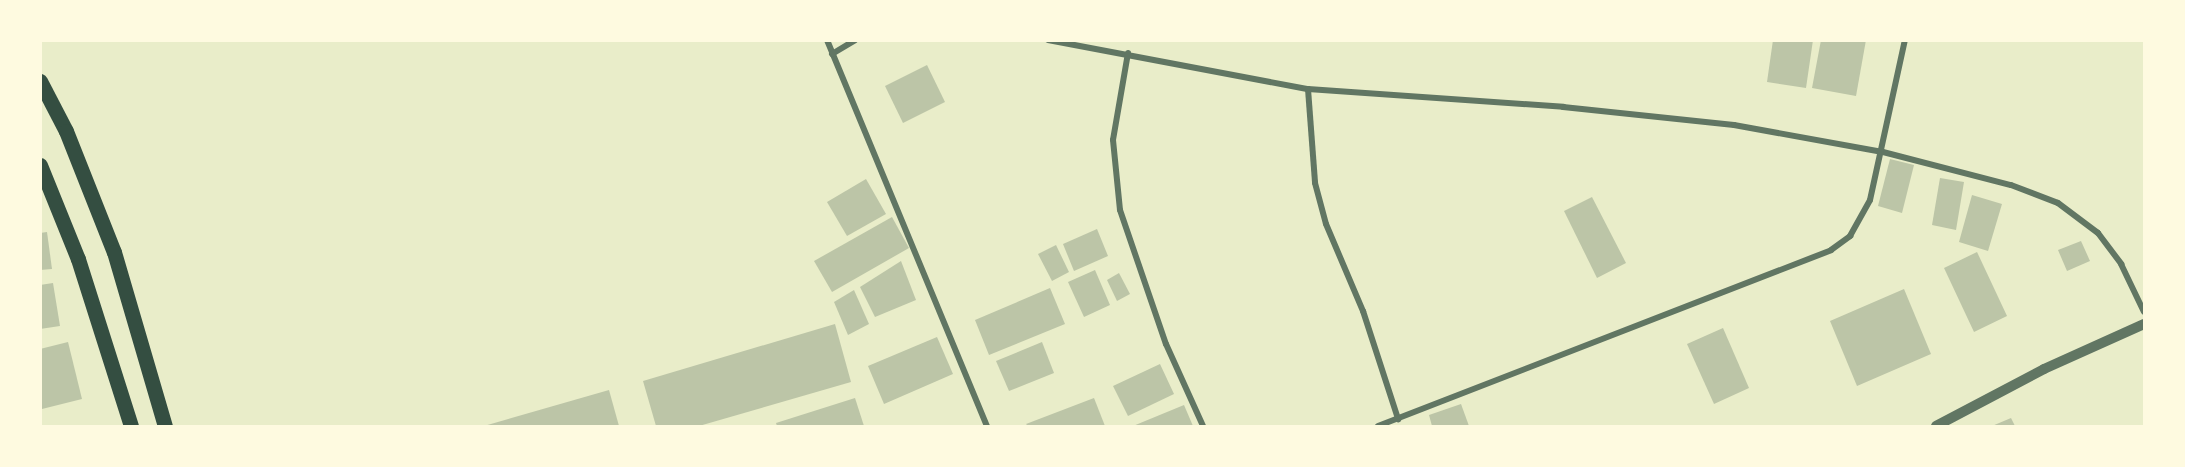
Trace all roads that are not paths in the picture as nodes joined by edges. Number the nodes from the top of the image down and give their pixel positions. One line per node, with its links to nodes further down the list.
1 (827, 40): 6 (street)
2 (855, 40): 6 (street)
3 (1048, 40): 5 (street)
4 (1905, 40): 9 (street)
5 (1128, 53): 8 (street); 18 (street)
6 (832, 54): 17 (street)
7 (40, 81): 16 (main road)
8 (1308, 89): 9 (street); 13 (street)
9 (1883, 152): 11 (street); 13 (street)
10 (40, 165): 15 (main road)
11 (2145, 312)
12 (2145, 324): 14 (street)
13 (1398, 419): 19 (street)
14 (1944, 425)
15 (131, 426)
16 (165, 426)
17 (987, 426)
18 (1203, 426)
19 (1378, 426)

